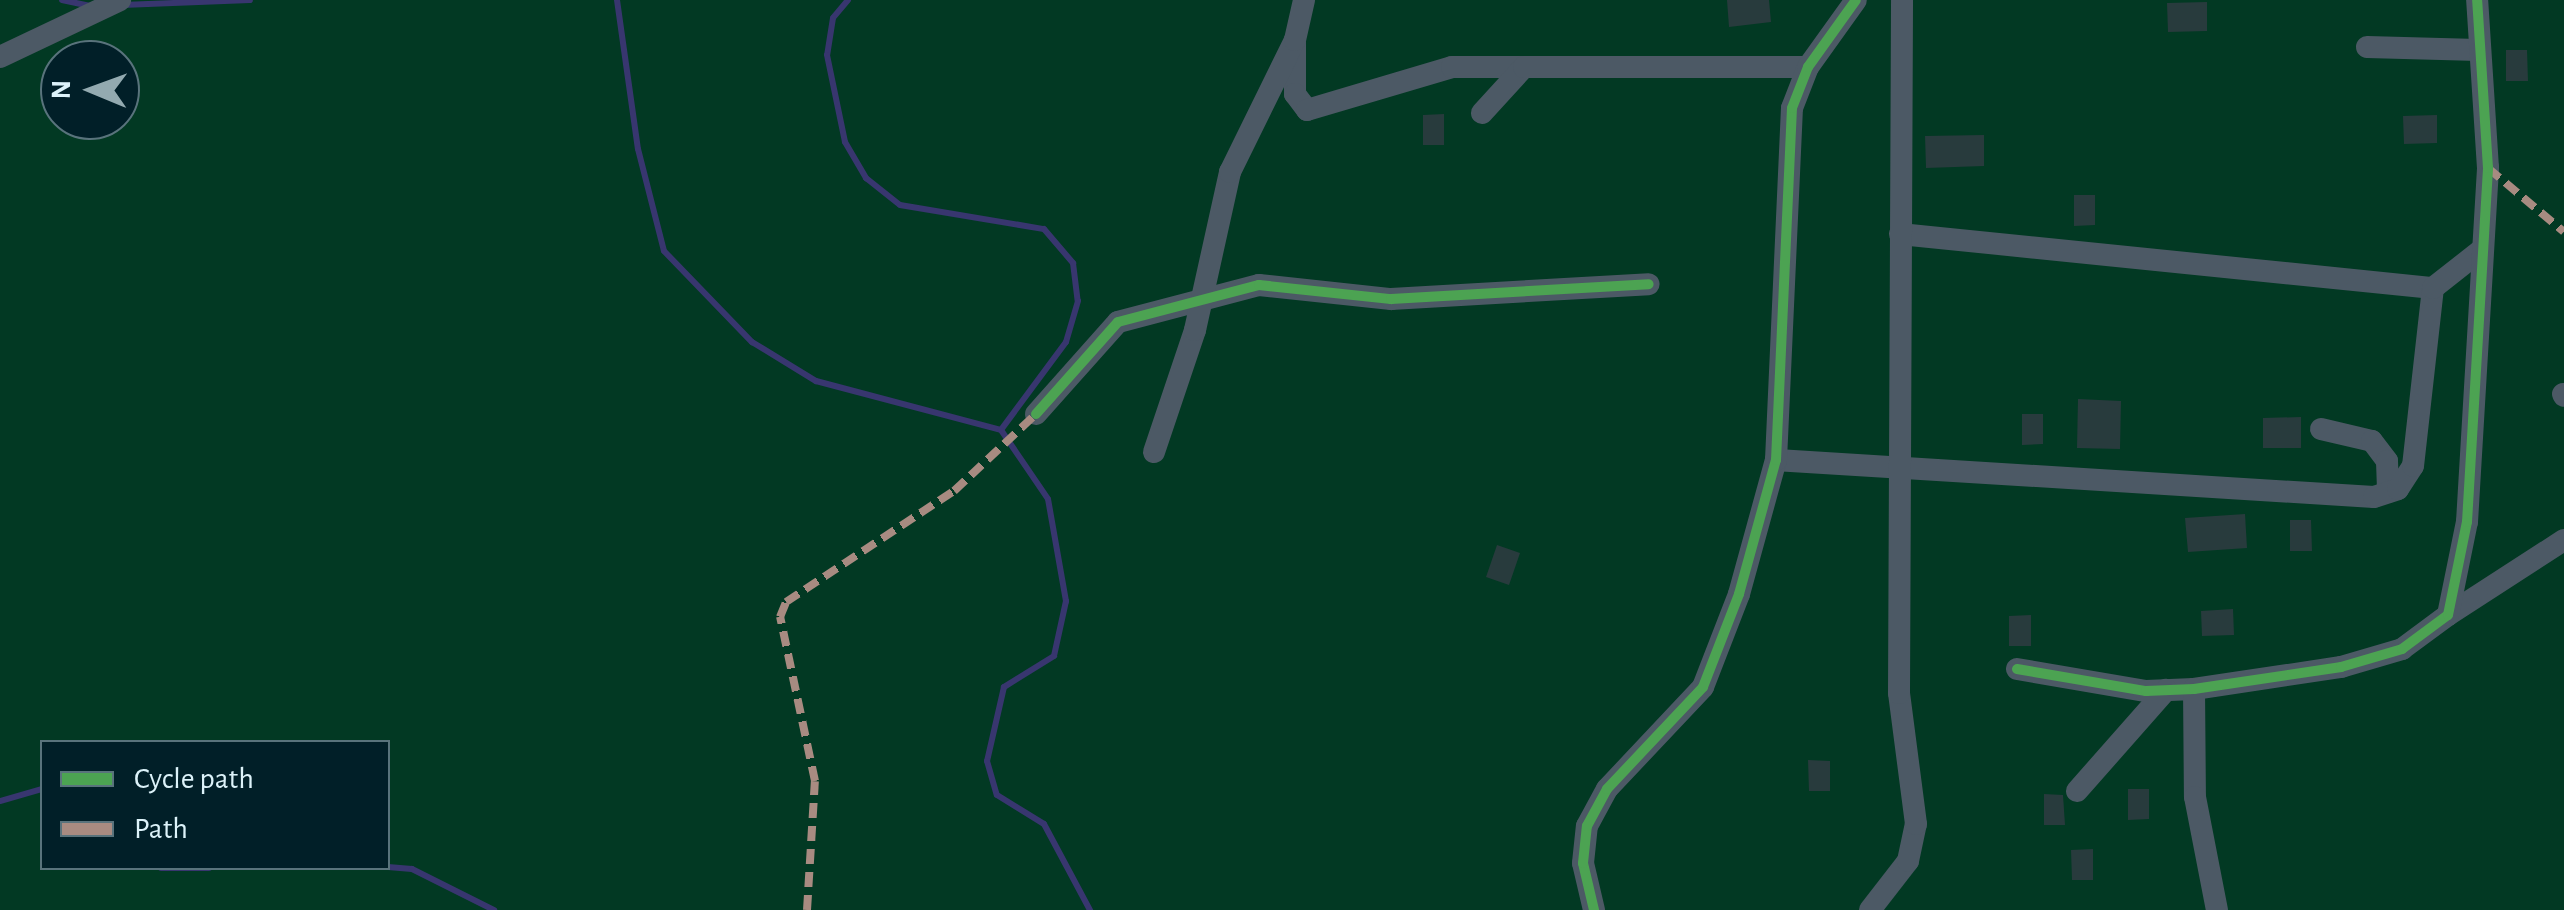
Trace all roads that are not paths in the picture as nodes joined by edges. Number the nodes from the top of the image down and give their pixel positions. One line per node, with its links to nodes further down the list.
1 (120, 0): 9 (street)
2 (1304, 0): 6 (street)
3 (1856, 0): 11 (street)
4 (1902, 0): 13 (street)
5 (2477, 0): 8 (street)
6 (1294, 40): 10 (street); 17 (street)
7 (2367, 47): 8 (street)
8 (2478, 50): 14 (street)
9 (0, 57)
10 (1524, 67): 11 (street); 12 (street)
11 (1808, 67): 21 (street)
12 (1482, 113)
13 (1900, 234): 16 (street); 22 (street)
14 (2480, 251): 16 (street); 25 (street)
15 (1650, 284): 17 (street)
16 (2433, 288): 23 (street)
17 (1203, 296): 18 (street); 20 (street)
18 (1036, 414)
19 (2321, 429): 23 (street)
20 (1154, 452)
21 (1776, 460): 22 (street); 30 (street)
22 (1898, 468): 23 (street); 31 (street)
23 (2388, 492)
24 (2564, 540): 25 (street)
25 (2448, 615): 27 (street)
26 (2017, 669): 28 (street)
27 (2194, 689): 28 (street); 32 (street)
28 (2166, 690): 29 (street)
29 (2077, 790)
30 (1594, 910)
31 (1870, 910)
32 (2216, 910)

